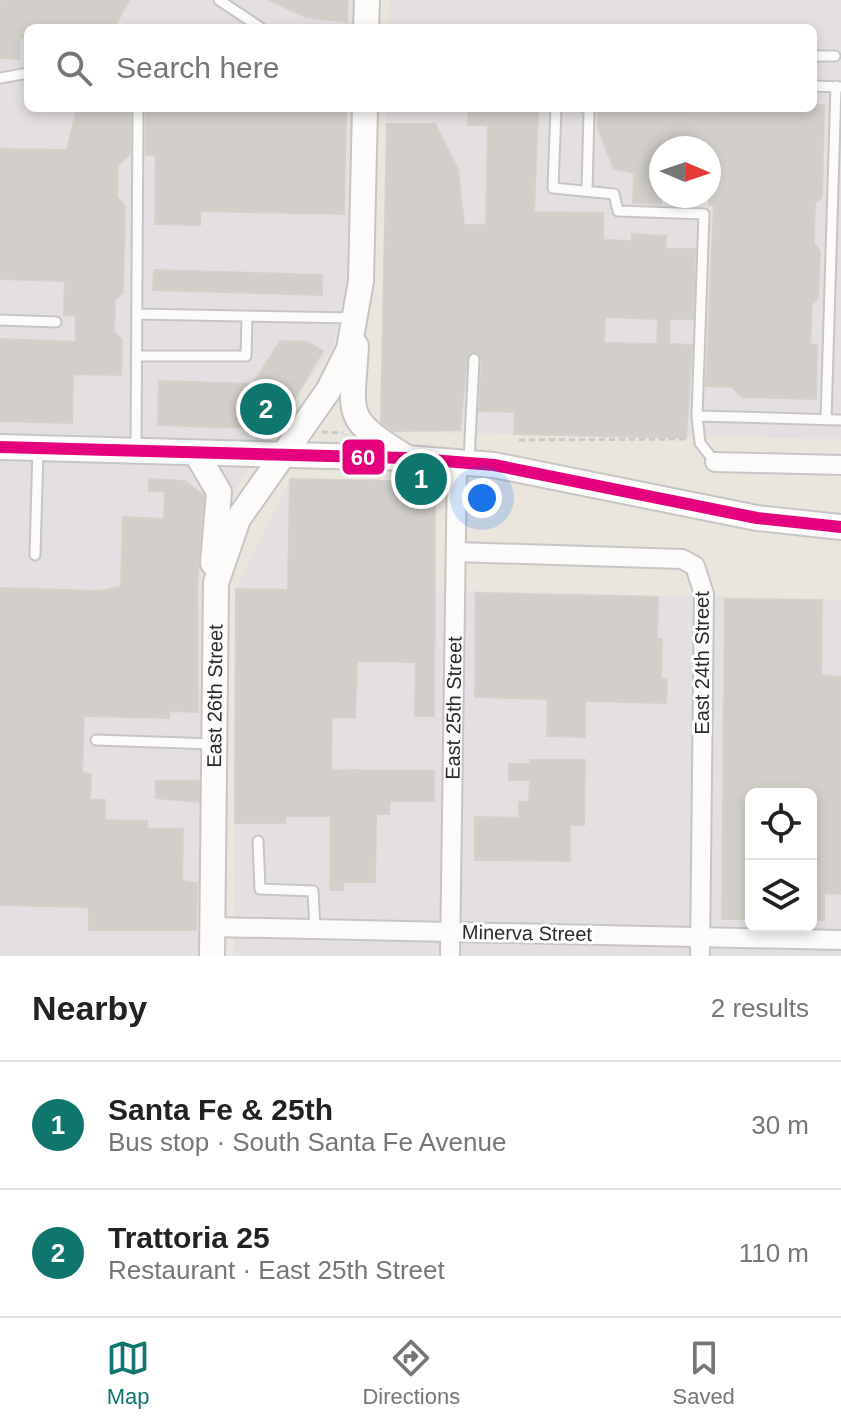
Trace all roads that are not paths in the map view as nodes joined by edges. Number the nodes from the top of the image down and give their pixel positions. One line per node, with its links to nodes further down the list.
1 (219, 0): 3 (lane)
2 (367, 0): 4 (main road)
3 (255, 24)
4 (366, 24)
5 (817, 56): 6 (lane)
6 (835, 56)
7 (24, 74): 8 (lane)
8 (0, 78)
9 (817, 86): 10 (lane)
10 (839, 86): 16 (lane)
11 (138, 112): 17 (lane)
12 (365, 112): 19 (main road)
13 (556, 112): 15 (lane)
14 (589, 112): 15 (lane)
15 (587, 190): 24 (lane)
16 (836, 227): 25 (lane)
17 (137, 314): 18 (lane); 22 (lane)
18 (247, 317): 19 (lane); 22 (lane)
19 (357, 318): 31 (main road); 32 (main road)
20 (0, 320): 21 (lane)
21 (56, 322)
22 (137, 356): 29 (lane)
23 (474, 359): 33 (lane)
24 (697, 416): 25 (lane); 34 (lane)
25 (826, 420): 26 (lane)
26 (841, 420)
27 (0, 447): 28 (main road)
28 (38, 448): 29 (main road); 38 (lane)
29 (136, 451): 30 (main road)
30 (196, 453): 31 (main road); 39 (main road)
31 (282, 455): 32 (main road); 39 (main road, East 26th Street)
32 (406, 458): 33 (main road)
33 (463, 462): 36 (main road); 37 (street, East 25th Street)
34 (715, 462): 35 (street)
35 (841, 465)
36 (841, 527)
37 (456, 552): 45 (street, East 25th Street); 46 (street, East 24th Street)
38 (35, 555)
39 (215, 610): 41 (main road, East 26th Street)
40 (96, 740): 41 (lane)
41 (214, 744): 43 (main road, East 26th Street)
42 (258, 841): 44 (lane)
43 (213, 927): 44 (street, Minerva Street); 48 (main road, East 26th Street)
44 (315, 929): 45 (street, Minerva Street)
45 (451, 932): 46 (street, Minerva Street); 49 (street, East 25th Street)
46 (701, 937): 47 (street, Minerva Street); 50 (street, East 24th Street)
47 (841, 940)
48 (212, 956)
49 (450, 956)
50 (700, 956)

